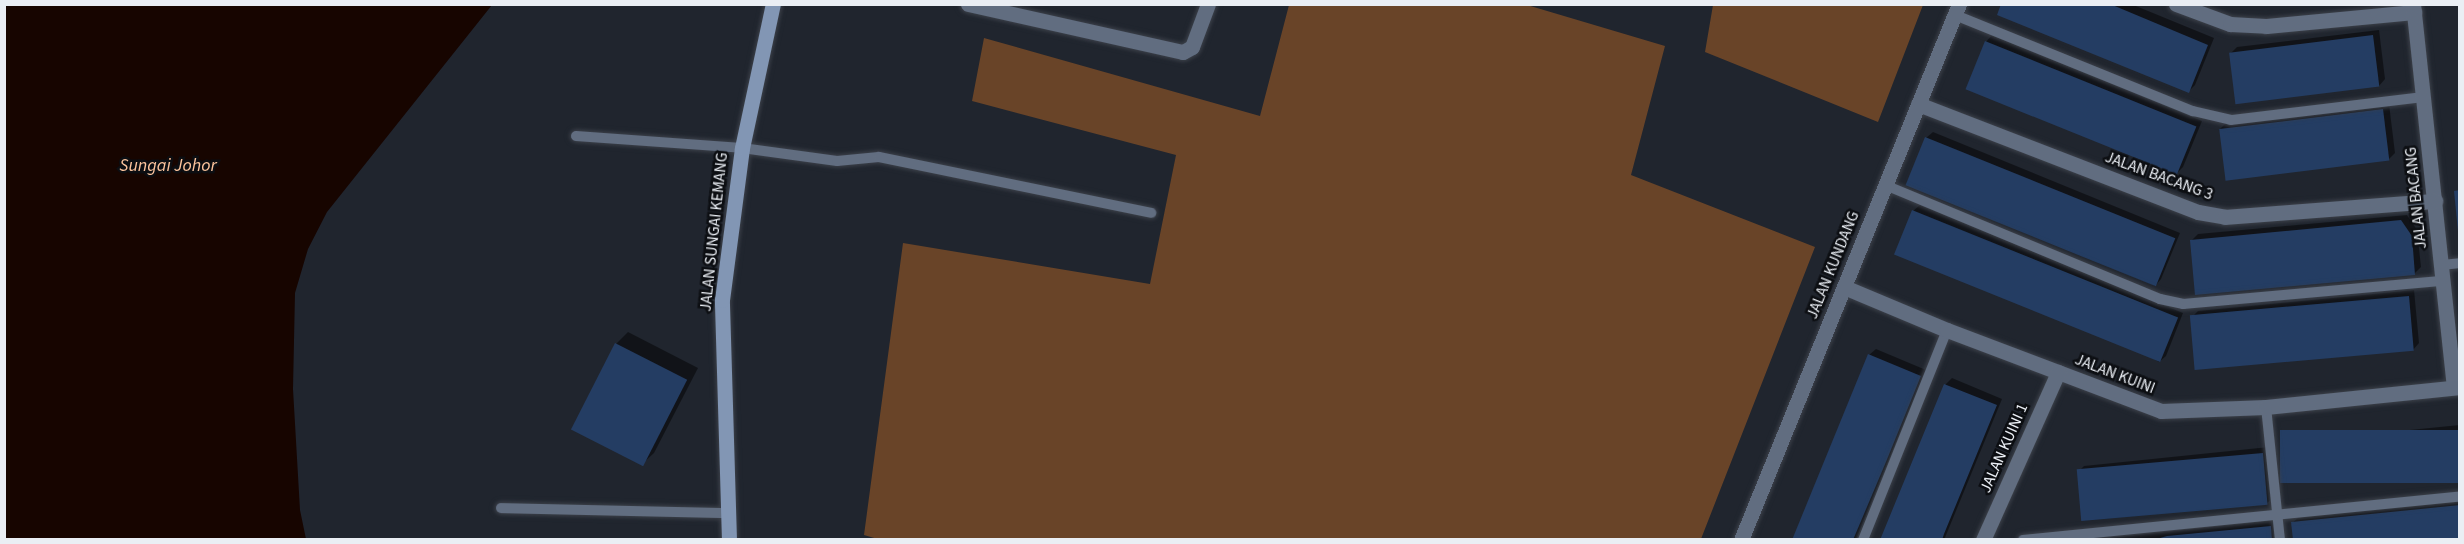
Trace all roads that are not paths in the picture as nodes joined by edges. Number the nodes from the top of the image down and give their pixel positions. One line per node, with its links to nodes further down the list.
1 (773, 4): 10 (street, JALAN SUNGAI KEMANG)
2 (968, 4): 3 (street)
3 (1208, 4)
4 (2176, 4): 5 (street)
5 (2414, 8): 7 (street, JALAN BACANG)
6 (1957, 10): 7 (lane); 8 (street, JALAN KUNDANG)
7 (2423, 97): 12 (street, JALAN BACANG)
8 (1918, 104): 11 (street, JALAN KUNDANG); 12 (street, JALAN BACANG 3)
9 (576, 136): 10 (lane)
10 (742, 148): 13 (lane); 23 (street, JALAN SUNGAI KEMANG)
11 (1885, 185): 15 (lane); 16 (street, JALAN KUNDANG)
12 (2435, 201): 15 (street, JALAN BACANG)
13 (1151, 213)
14 (2460, 263): 15 (lane)
15 (2442, 273): 19 (street, JALAN BACANG)
16 (1844, 286): 17 (street, JALAN KUINI); 26 (street, JALAN KUNDANG)
17 (1947, 330): 18 (street, JALAN KUINI); 27 (lane)
18 (2058, 372): 20 (street, JALAN KUINI); 28 (street, JALAN KUINI 1)
19 (2457, 387): 20 (street, JALAN KUINI)
20 (2266, 407): 24 (lane)
21 (2460, 496): 24 (lane)
22 (501, 508): 23 (lane)
23 (727, 513): 25 (street, JALAN SUNGAI KEMANG)
24 (2278, 514): 29 (lane); 30 (lane)
25 (729, 540)
26 (1741, 540)
27 (1863, 540)
28 (1983, 540)
29 (2023, 540)
30 (2280, 540)

